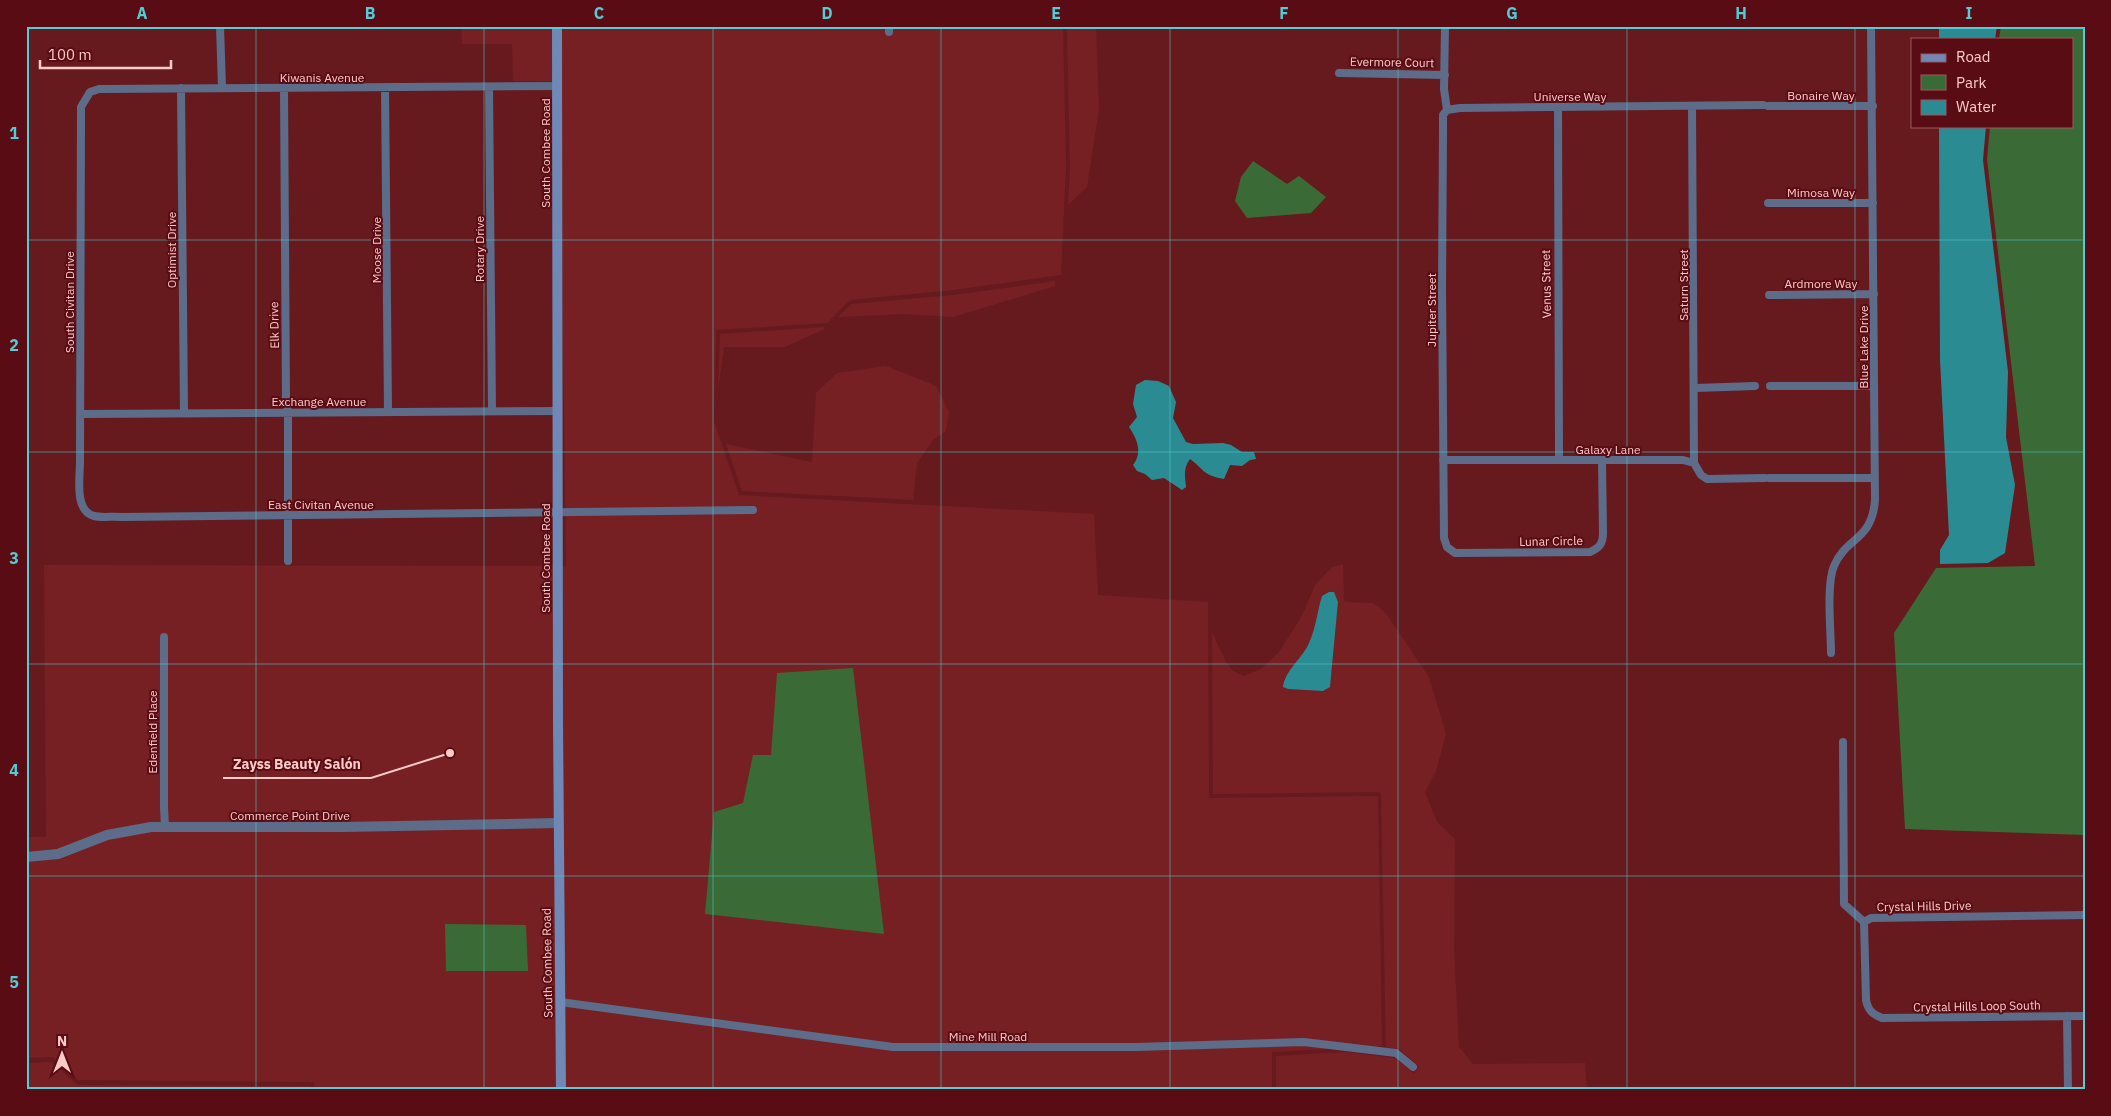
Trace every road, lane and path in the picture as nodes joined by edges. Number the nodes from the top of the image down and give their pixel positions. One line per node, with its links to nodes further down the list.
1 (220, 26): 10 (street)
2 (557, 26): 8 (main road, South Combee Road)
3 (1445, 26): 6 (street, Jupiter Street)
4 (1872, 26): 14 (street, Blue Lake Drive)
5 (1339, 73): 6 (street, Evermore Court)
6 (1445, 75): 17 (street, Jupiter Street)
7 (489, 86): 8 (street, Kiwanis Avenue); 12 (street, Kiwanis Avenue); 27 (street, Rotary Drive)
8 (557, 86): 28 (main road, South Combee Road)
9 (181, 88): 10 (street, Kiwanis Avenue); 13 (street, Kiwanis Avenue); 29 (street, Optimist Drive)
10 (222, 88): 11 (street, Kiwanis Avenue)
11 (284, 88): 12 (street, Kiwanis Avenue); 30 (street, Elk Drive)
12 (385, 88): 26 (street, Moose Drive)
13 (88, 94): 31 (street, South Civitan Drive)
14 (1873, 106): 15 (street, Bonaire Way); 19 (street, Blue Lake Drive)
15 (1692, 107): 16 (street, Universe Way); 25 (street, Saturn Street)
16 (1558, 108): 17 (street, Universe Way); 33 (street, Venus Street)
17 (1447, 110): 32 (street, Jupiter Street)
18 (1768, 203): 19 (street, Mimosa Way)
19 (1873, 203): 20 (street, Blue Lake Drive)
20 (1874, 294): 21 (street, Ardmore Way); 24 (street, Blue Lake Drive)
21 (1769, 295)
22 (1755, 386): 25 (street)
23 (1770, 386): 24 (street)
24 (1874, 386): 36 (street, Blue Lake Drive)
25 (1695, 388): 35 (street, Saturn Street)
26 (388, 411): 27 (street, Exchange Avenue); 30 (street, Exchange Avenue)
27 (492, 411): 28 (street, Exchange Avenue)
28 (557, 411): 39 (main road, South Combee Road)
29 (184, 412): 30 (street, Exchange Avenue); 31 (street, Exchange Avenue)
30 (288, 412): 40 (street, Elk Drive)
31 (80, 414): 38 (street, South Civitan Drive)
32 (1443, 460): 33 (street, Galaxy Lane); 41 (street, Jupiter Street)
33 (1559, 460): 34 (street, Galaxy Lane)
34 (1602, 461): 35 (street, Galaxy Lane); 41 (street, Lunar Circle)
35 (1694, 463): 36 (street)
36 (1874, 478): 44 (street, Blue Lake Drive)
37 (753, 510): 39 (street, East Civitan Avenue)
38 (85, 511): 40 (street, East Civitan Avenue)
39 (558, 513): 40 (street, East Civitan Avenue); 46 (main road, South Combee Road)
40 (288, 515): 42 (street, Elk Drive)
41 (1447, 547)
42 (288, 561)
43 (164, 637): 47 (street, Edenfield Place)
44 (1831, 654)
45 (1843, 742): 50 (street, Crystal Hills Drive)
46 (558, 823): 47 (street, Commerce Point Drive); 51 (main road, South Combee Road)
47 (165, 826): 48 (street, Commerce Point Drive)
48 (26, 857)
49 (2085, 915): 50 (street, Crystal Hills Drive)
50 (1864, 922): 52 (street, Crystal Hills Loop South)
51 (560, 1002): 54 (street, Mine Mill Road); 55 (main road, South Combee Road)
52 (2068, 1016): 53 (street, Crystal Hills Loop South); 56 (street)
53 (2085, 1016)
54 (1413, 1067)
55 (561, 1090)
56 (2068, 1090)

